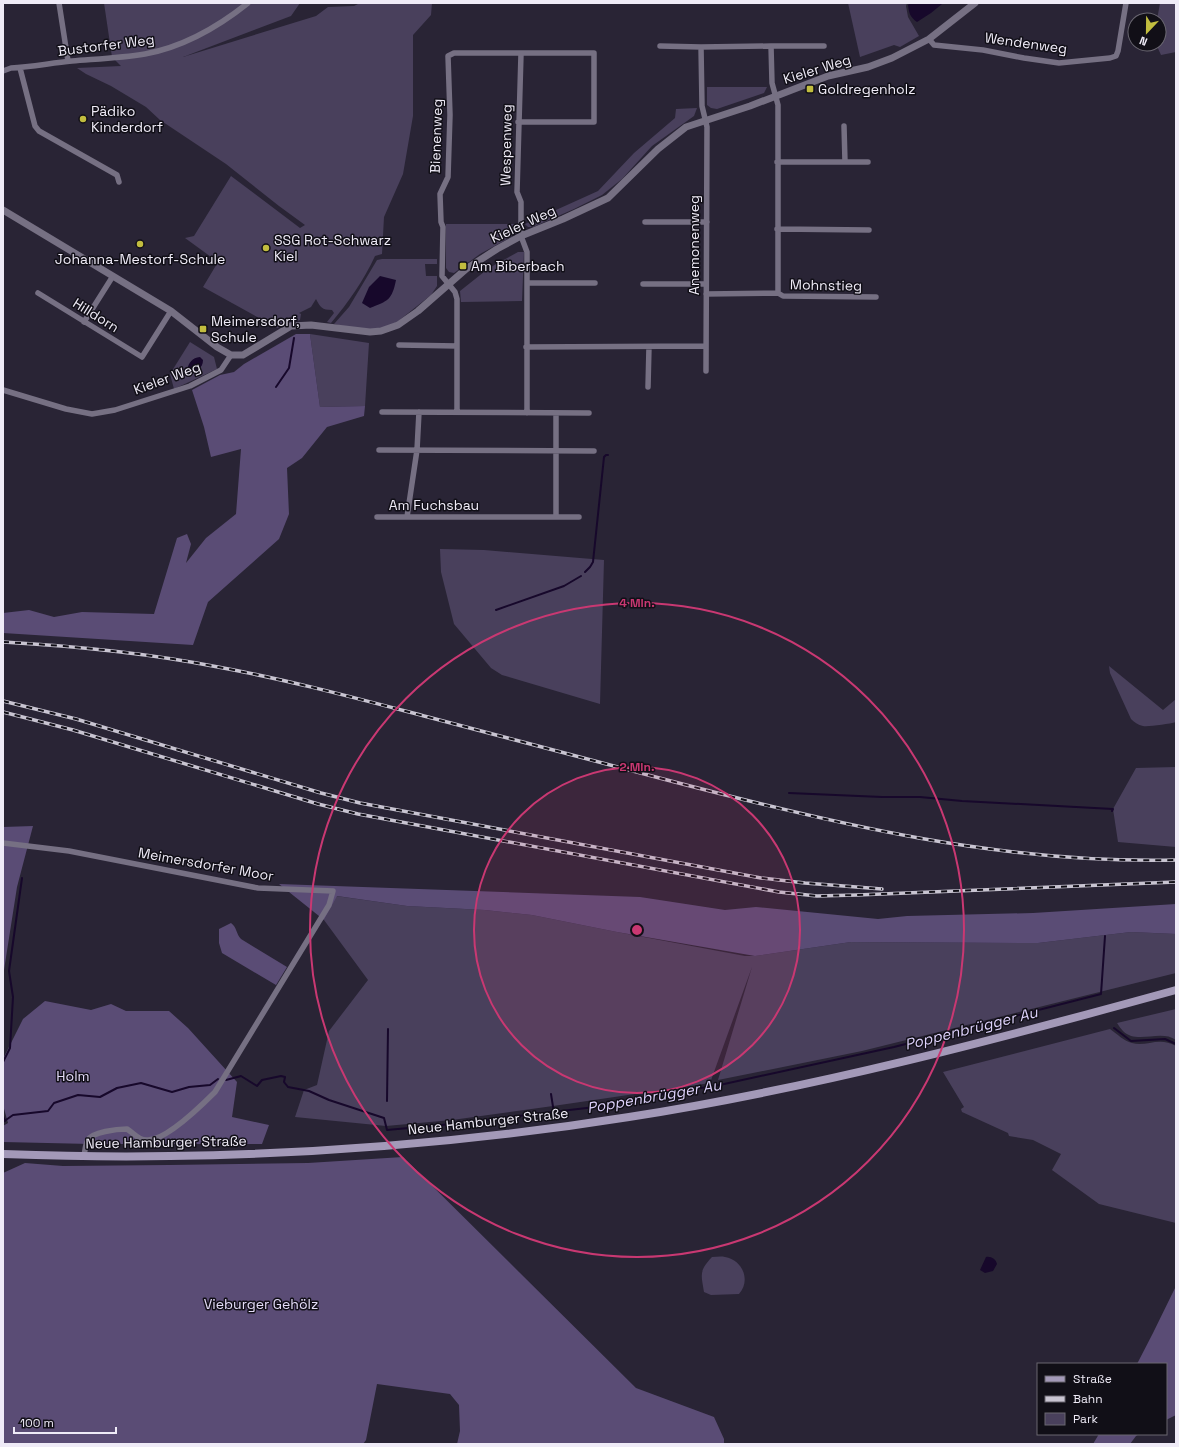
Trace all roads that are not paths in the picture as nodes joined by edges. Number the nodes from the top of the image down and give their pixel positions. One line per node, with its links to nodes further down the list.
1 (59, 3): 11 (street)
2 (248, 3): 11 (street, Bustorfer Weg)
3 (976, 3): 5 (street, Kieler Weg)
4 (1126, 3): 5 (street, Wendenweg)
5 (929, 39): 14 (street, Kieler Weg)
6 (660, 46): 7 (street)
7 (701, 46): 8 (street); 15 (street, Anemonenweg)
8 (771, 46): 9 (street); 14 (street)
9 (824, 46)
10 (521, 54): 16 (street, Wespenweg); 16 (street); 31 (street, Bienenweg)
11 (68, 61): 12 (street, Bustorfer Weg)
12 (20, 68): 13 (street, Bustorfer Weg); 21 (street)
13 (3, 70)
14 (775, 96): 15 (street, Kieler Weg); 18 (street)
15 (704, 120): 24 (street, Anemonenweg); 27 (street, Kieler Weg)
16 (518, 122): 27 (street, Wespenweg)
17 (844, 126): 19 (street)
18 (777, 162): 19 (street); 25 (street)
19 (845, 162): 20 (street)
20 (868, 162)
21 (119, 182)
22 (3, 210): 28 (street)
23 (645, 222): 24 (street)
24 (707, 222): 33 (street, Anemonenweg)
25 (777, 229): 26 (street); 35 (street)
26 (869, 230)
27 (522, 236): 29 (street); 31 (street, Kieler Weg)
28 (113, 276): 38 (street); 39 (street)
29 (526, 283): 30 (street); 43 (street)
30 (595, 283)
31 (449, 284): 41 (street, Bienenweg); 45 (street, Kieler Weg)
32 (643, 284): 33 (street)
33 (706, 284): 36 (street, Anemonenweg)
34 (38, 293): 39 (street, Hilldorn)
35 (778, 293): 36 (street, Mohnstieg); 37 (street, Mohnstieg)
36 (706, 294): 42 (street, Anemonenweg)
37 (876, 297)
38 (171, 311): 39 (street, Hilldorn); 45 (street)
39 (84, 322)
40 (399, 345): 41 (street)
41 (457, 346): 51 (street, Bienenweg)
42 (706, 346): 44 (street); 46 (street, Anemonenweg)
43 (526, 347): 44 (street); 52 (street)
44 (649, 347): 47 (street)
45 (231, 355): 48 (street, Kieler Weg)
46 (706, 371)
47 (648, 387)
48 (3, 390)
49 (382, 412): 50 (street)
50 (419, 412): 51 (street); 56 (street)
51 (457, 412): 52 (street)
52 (527, 412): 53 (street)
53 (556, 412): 54 (street); 57 (street)
54 (589, 412)
55 (379, 450): 56 (street)
56 (417, 450): 57 (street); 60 (street)
57 (556, 451): 58 (street); 61 (street)
58 (594, 451)
59 (377, 517): 60 (street, Am Fuchsbau)
60 (407, 517): 61 (street, Am Fuchsbau)
61 (556, 517): 62 (street, Am Fuchsbau)
62 (579, 517)
63 (3, 843): 66 (street, Meimersdorfer Moor)
64 (1176, 990): 66 (main road, Neue Hamburger Straße)
65 (3, 1154): 66 (main road, Neue Hamburger Straße)
66 (84, 1156)

